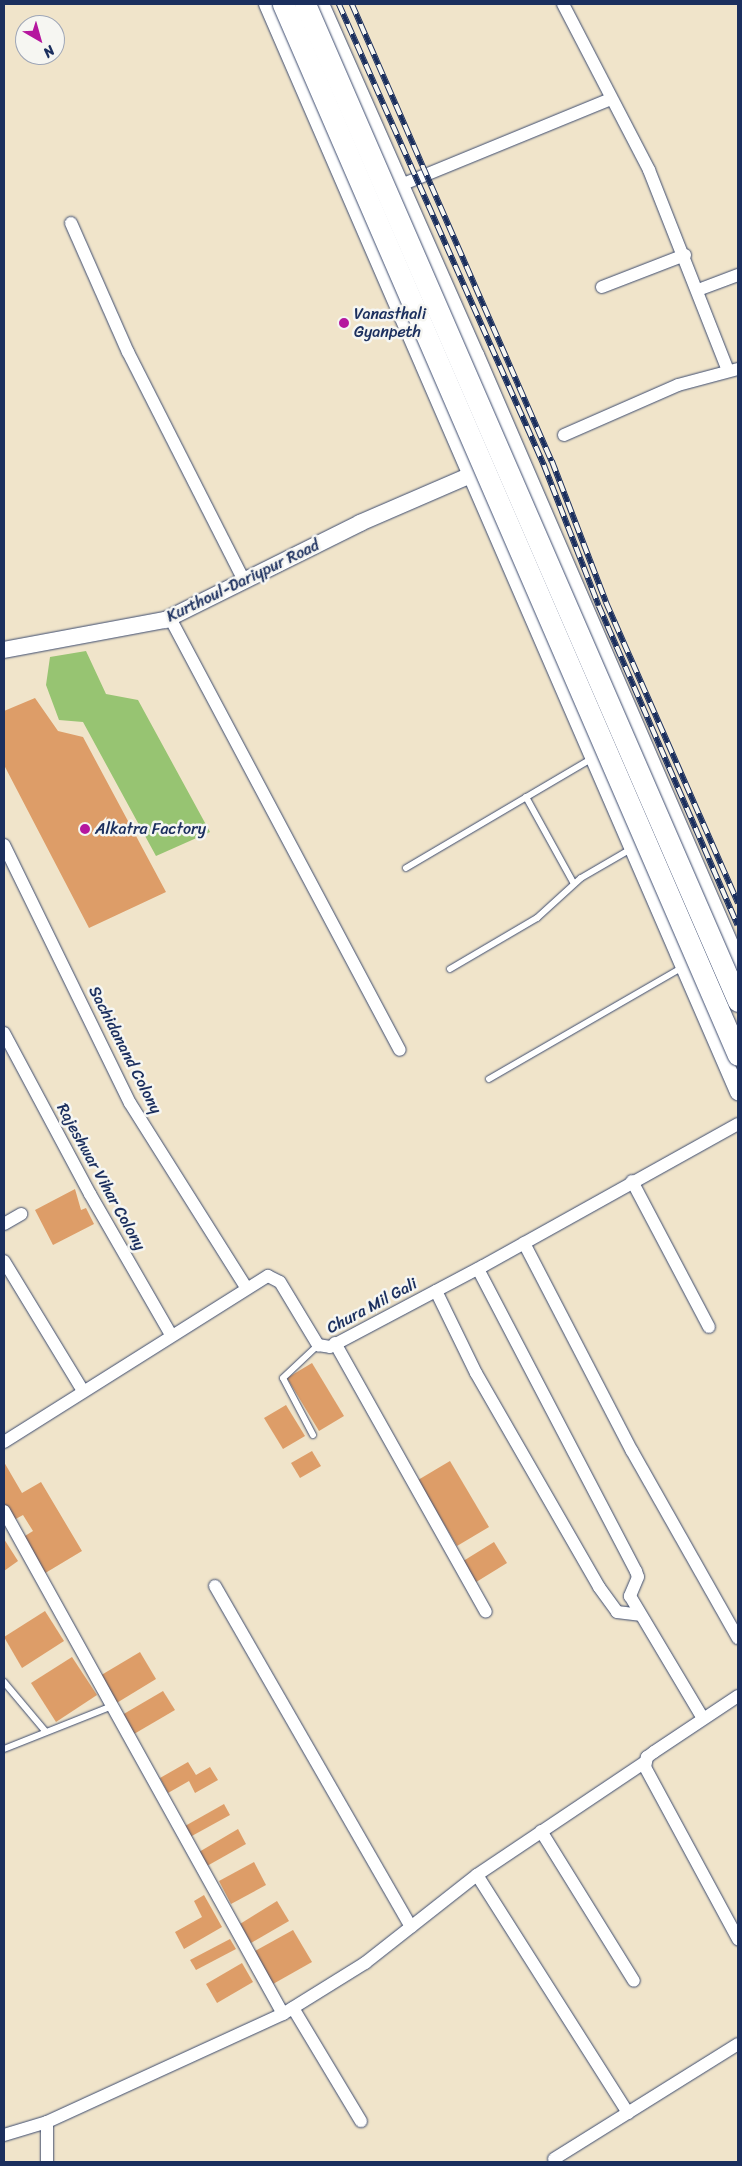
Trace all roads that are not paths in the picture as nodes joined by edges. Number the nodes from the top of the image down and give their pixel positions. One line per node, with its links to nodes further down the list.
1 (267, 4): 15 (street)
2 (283, 4): 33 (highway, bridge)
3 (305, 4): 30 (highway, bridge)
4 (321, 4): 7 (street)
5 (563, 4): 6 (street)
6 (611, 99): 7 (street); 9 (street)
7 (401, 185): 13 (street)
8 (71, 223): 18 (street)
9 (685, 255): 11 (street); 12 (street)
10 (738, 275): 12 (street)
11 (602, 287)
12 (698, 290): 14 (street)
13 (476, 354): 15 (street); 27 (street)
14 (733, 370): 16 (street)
15 (428, 375): 17 (street)
16 (564, 435)
17 (471, 476): 18 (street, Kurthoul-Dariypur Road); 21 (street)
18 (244, 581): 19 (street, Kurthoul-Dariypur Road)
19 (170, 618): 20 (street, Kurthoul-Dariypur Road); 32 (street)
20 (4, 650)
21 (593, 758): 22 (lane); 24 (street)
22 (526, 797): 25 (lane); 26 (lane)
23 (4, 845): 43 (street, Sachidanand Colony)
24 (632, 848): 26 (lane); 28 (street)
25 (406, 868)
26 (574, 884): 29 (lane)
27 (738, 962)
28 (684, 967): 33 (street); 34 (lane)
29 (450, 969)
30 (738, 1001)
31 (4, 1033): 46 (street, Rajeshwar Vihar Colony)
32 (400, 1050)
33 (735, 1064): 35 (street)
34 (489, 1079)
35 (738, 1092)
36 (738, 1124): 37 (street, Chura Mil Gali)
37 (632, 1181): 40 (street, Chura Mil Gali); 45 (street)
38 (21, 1214): 39 (street)
39 (4, 1224)
40 (524, 1243): 42 (street, Chura Mil Gali); 56 (street)
41 (4, 1261): 49 (street)
42 (478, 1269): 44 (street, Chura Mil Gali); 55 (street)
43 (246, 1287): 46 (street, Chura Mil Gali); 48 (street, Chura Mil Gali)
44 (436, 1291): 47 (street, Chura Mil Gali); 55 (street)
45 (709, 1327)
46 (171, 1336): 49 (street, Chura Mil Gali)
47 (335, 1344): 48 (street, Chura Mil Gali); 54 (street)
48 (318, 1345): 50 (lane)
49 (83, 1391): 51 (street, Chura Mil Gali)
50 (313, 1435)
51 (4, 1442)
52 (4, 1511): 59 (street)
53 (215, 1586): 66 (street)
54 (486, 1612)
55 (640, 1615): 60 (street)
56 (738, 1638)
57 (4, 1682): 61 (lane)
58 (738, 1696): 60 (street)
59 (114, 1705): 61 (lane); 69 (street)
60 (702, 1717): 63 (street)
61 (46, 1732): 62 (lane)
62 (4, 1749)
63 (645, 1762): 64 (street); 67 (street)
64 (542, 1831): 65 (street); 68 (street)
65 (477, 1875): 66 (street); 71 (street)
66 (411, 1927): 69 (street)
67 (738, 1939)
68 (634, 1981)
69 (288, 2011): 72 (street); 73 (street)
70 (738, 2044): 71 (street)
71 (628, 2113): 75 (street)
72 (361, 2121)
73 (47, 2122): 74 (street); 76 (street)
74 (4, 2135)
75 (554, 2159)
76 (47, 2162)

